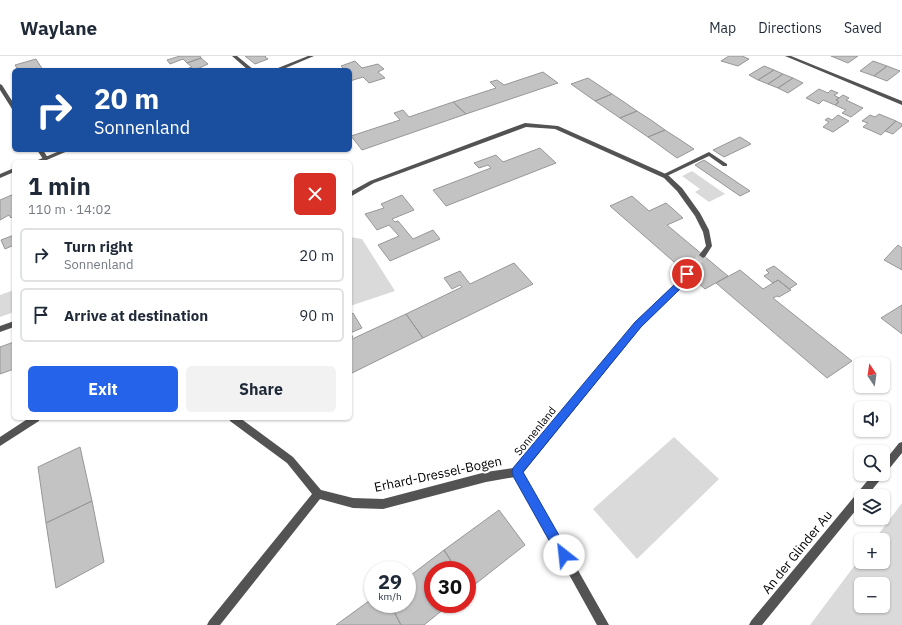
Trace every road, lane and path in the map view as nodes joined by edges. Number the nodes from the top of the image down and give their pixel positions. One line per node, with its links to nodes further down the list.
1 (234, 56): 4 (street)
2 (312, 56): 5 (street)
3 (788, 56): 8 (street)
4 (249, 68)
5 (281, 68)
6 (0, 86): 7 (street)
7 (2, 94): 9 (street)
8 (902, 103)
9 (12, 106)
10 (41, 152): 12 (street)
11 (62, 152): 12 (street)
12 (45, 158): 13 (street)
13 (40, 160)
14 (725, 165): 16 (street)
15 (12, 171): 17 (street)
16 (665, 175): 18 (street); 19 (street)
17 (0, 176)
18 (352, 194)
19 (703, 255)
20 (687, 274): 28 (street, Sonnenland)
21 (12, 325): 22 (street)
22 (0, 329)
23 (33, 420): 25 (street)
24 (235, 420): 31 (street)
25 (0, 442)
26 (902, 446): 27 (street)
27 (890, 461)
28 (517, 472): 31 (street, Erhard-Dressel-Bogen); 34 (street, Sonnenland)
29 (873, 481): 30 (street, An der Glinder Au)
30 (867, 489)
31 (318, 494): 33 (street)
32 (854, 505): 35 (street, An der Glinder Au)
33 (213, 625)
34 (603, 625)
35 (756, 625)

